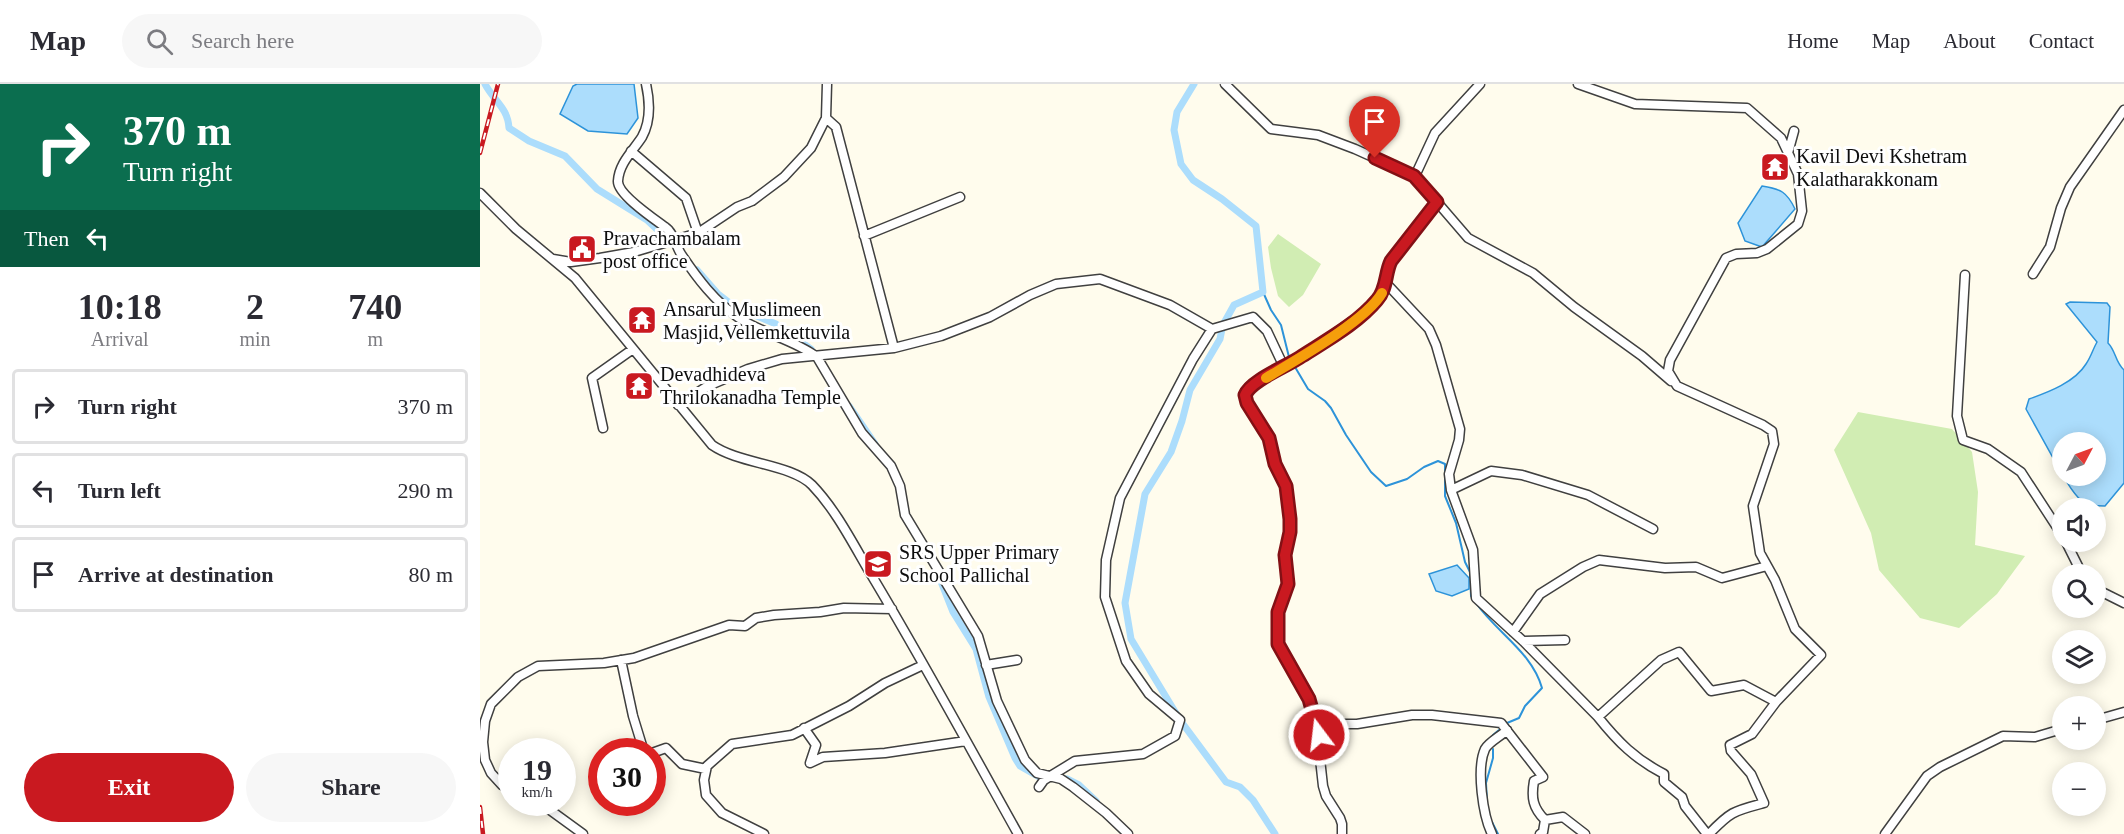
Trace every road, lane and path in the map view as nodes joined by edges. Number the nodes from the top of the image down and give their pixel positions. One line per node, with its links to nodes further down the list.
1 (646, 84): 9 (street)
2 (827, 84): 7 (street)
3 (1225, 84): 11 (street)
4 (1480, 84): 11 (street)
5 (1578, 84): 10 (street)
6 (2124, 110): 19 (street)
7 (826, 118): 15 (street); 16 (street)
8 (1794, 131): 10 (street)
9 (631, 152): 15 (street); 17 (street)
10 (1788, 153): 27 (street)
11 (1414, 176): 14 (street)
12 (481, 194): 18 (street)
13 (960, 197): 16 (street)
14 (1437, 202): 21 (street); 27 (street)
15 (698, 233): 17 (street)
16 (864, 236): 23 (street)
17 (673, 239): 18 (street); 25 (street)
18 (552, 259): 24 (street)
19 (2032, 274)
20 (1965, 275): 31 (street)
21 (1385, 282): 26 (street); 30 (street)
22 (1212, 329): 23 (street); 26 (street); 56 (street)
23 (894, 348): 25 (street)
24 (633, 349): 28 (street); 29 (street)
25 (817, 357): 28 (street); 43 (street)
26 (1284, 367): 48 (street)
27 (1677, 386): 33 (street)
28 (678, 405): 36 (street)
29 (603, 428)
30 (1451, 490): 32 (street); 37 (street)
31 (2052, 520)
32 (1653, 529)
33 (1767, 566): 37 (street); 44 (street)
34 (2106, 594): 35 (street)
35 (2124, 603)
36 (892, 609): 40 (street); 42 (street)
37 (1513, 632): 39 (street)
38 (1565, 640): 39 (street)
39 (1523, 641): 46 (street)
40 (621, 660): 52 (street); 57 (street)
41 (1017, 660): 43 (street)
42 (923, 665): 49 (street); 53 (street)
43 (986, 665): 56 (street)
44 (1776, 702): 46 (street); 69 (street)
45 (2124, 712): 47 (street)
46 (1598, 717): 69 (street)
47 (2106, 717)
48 (1317, 723): 50 (street); 65 (street)
49 (804, 728): 53 (street); 55 (street)
50 (1507, 730): 60 (street); 66 (street)
51 (2052, 732): 70 (street)
52 (640, 738)
53 (966, 741): 63 (street)
54 (666, 748): 55 (street)
55 (706, 769): 62 (street)
56 (1050, 776): 58 (street); 64 (street)
57 (498, 781)
58 (1039, 787)
59 (558, 816): 61 (street)
60 (1545, 820): 67 (street); 68 (street)
61 (583, 834)
62 (764, 834)
63 (1018, 834)
64 (1128, 834)
65 (1342, 834)
66 (1492, 834)
67 (1540, 834)
68 (1585, 834)
69 (1708, 834)
70 (1885, 834)

